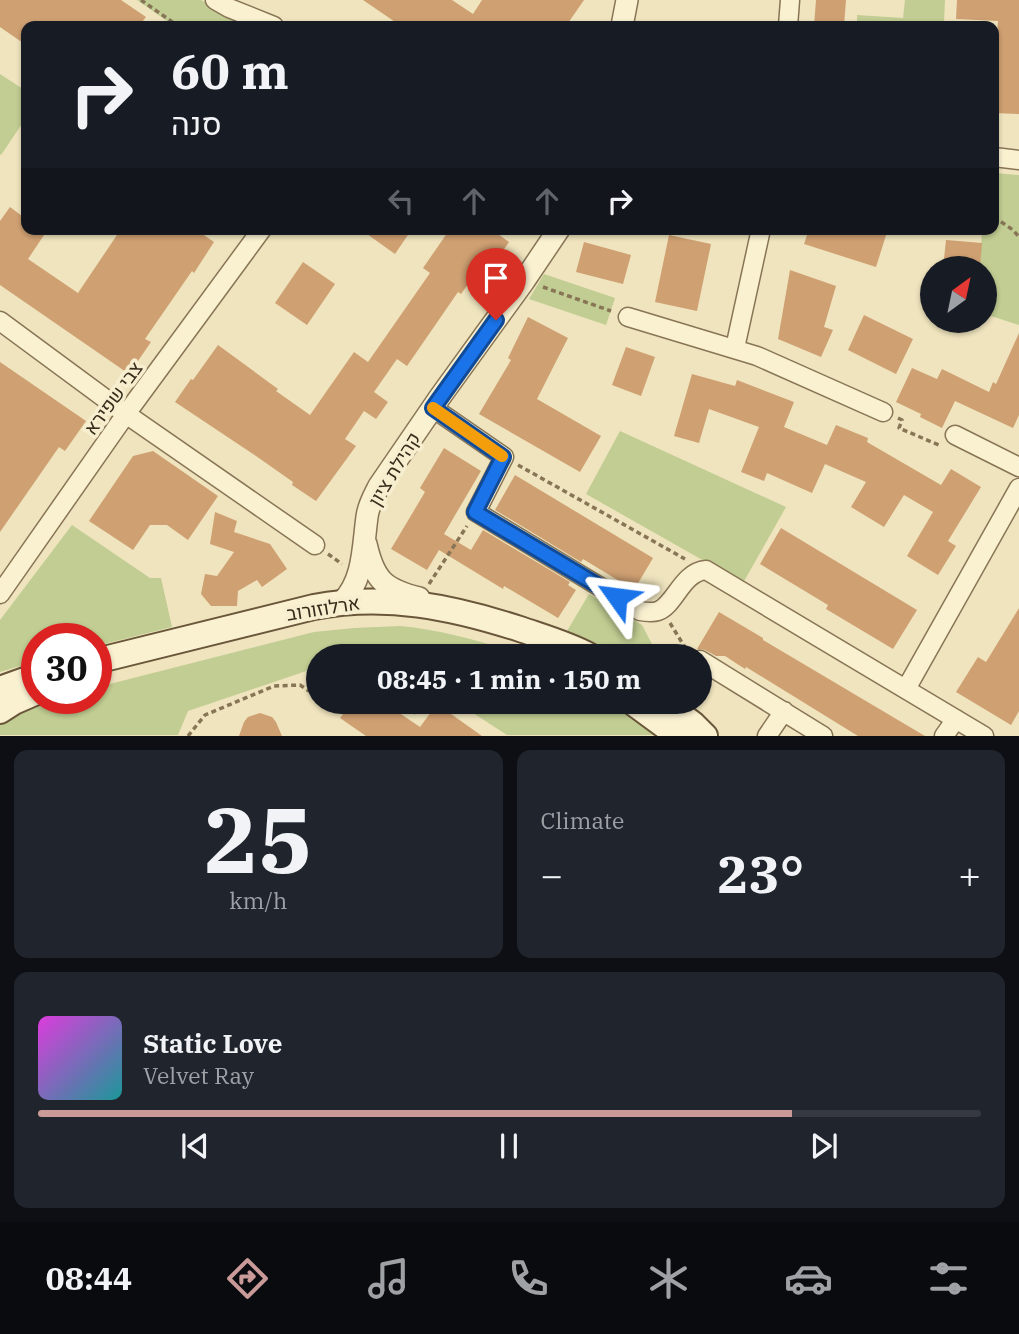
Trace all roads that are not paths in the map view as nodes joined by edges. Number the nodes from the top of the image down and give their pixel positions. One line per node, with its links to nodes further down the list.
1 (215, 0): 4 (street)
2 (627, 0): 5 (street)
3 (790, 0): 6 (street)
4 (262, 21)
5 (624, 21)
6 (788, 21)
7 (999, 158): 8 (street)
8 (1019, 160)
9 (258, 235): 17 (street, צבי שפירא)
10 (555, 235): 15 (street, קהילת ציון)
11 (760, 235): 14 (street)
12 (628, 317): 14 (street)
13 (0, 321): 17 (street)
14 (734, 348): 16 (street)
15 (433, 408): 21 (street, קהילת ציון); 33 (street)
16 (883, 412)
17 (126, 414): 22 (street); 23 (street, צבי שפירא)
18 (955, 435): 19 (street)
19 (1019, 467)
20 (1019, 488): 33 (street)
21 (365, 542): 24 (street, קהילת ציון); 25 (street, קהילת ציון)
22 (315, 545)
23 (0, 594)
24 (342, 602): 25 (main road, ארלוזורוב); 28 (main road, ארלוזורוב)
25 (469, 614): 27 (main road, ארלוזורוב)
26 (517, 644): 30 (main road, ארלוזורוב)
27 (562, 644)
28 (112, 657)
29 (712, 667): 36 (street)
30 (112, 670)
31 (21, 682): 32 (main road)
32 (0, 689)
33 (906, 689): 39 (street)
34 (21, 699): 35 (main road)
35 (0, 711)
36 (784, 711): 42 (street); 43 (street)
37 (651, 714): 40 (main road)
38 (680, 714): 41 (main road)
39 (956, 719): 44 (street); 45 (street)
40 (678, 736)
41 (705, 736)
42 (766, 736)
43 (823, 736)
44 (944, 736)
45 (984, 736)

